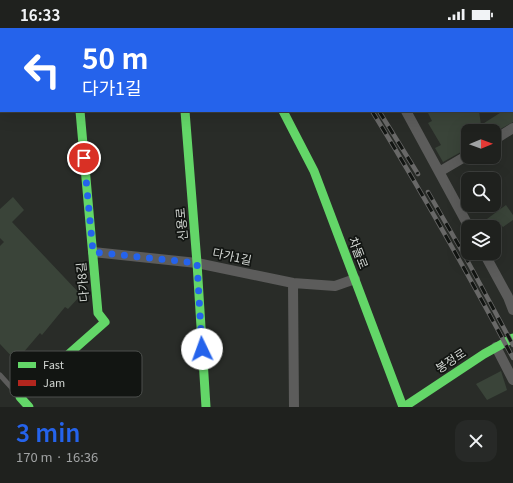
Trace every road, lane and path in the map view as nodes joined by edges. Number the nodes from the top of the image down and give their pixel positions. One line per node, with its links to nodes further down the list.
1 (80, 112): 10 (street, 다가8길)
2 (185, 112): 12 (street, 신용로)
3 (284, 112): 13 (street, 차돌로)
4 (407, 112): 8 (street)
5 (513, 128): 6 (street)
6 (501, 136)
7 (461, 159): 8 (street)
8 (439, 172): 9 (street)
9 (466, 220)
10 (93, 252): 12 (street, 다가1길); 19 (street, 다가8길)
11 (489, 260): 15 (street)
12 (197, 263): 14 (street, 다가1길); 25 (street, 신용로)
13 (355, 279): 14 (street, 다가1길); 27 (street, 차돌로)
14 (293, 283): 26 (street)
15 (511, 293): 16 (street)
16 (513, 310)
17 (513, 338): 18 (street, 봉정로)
18 (496, 348): 21 (street); 27 (street, 봉정로)
19 (72, 351)
20 (0, 375): 22 (lane)
21 (513, 380)
22 (10, 386)
23 (20, 397): 24 (street)
24 (29, 407)
25 (206, 407)
26 (294, 407)
27 (403, 407)

